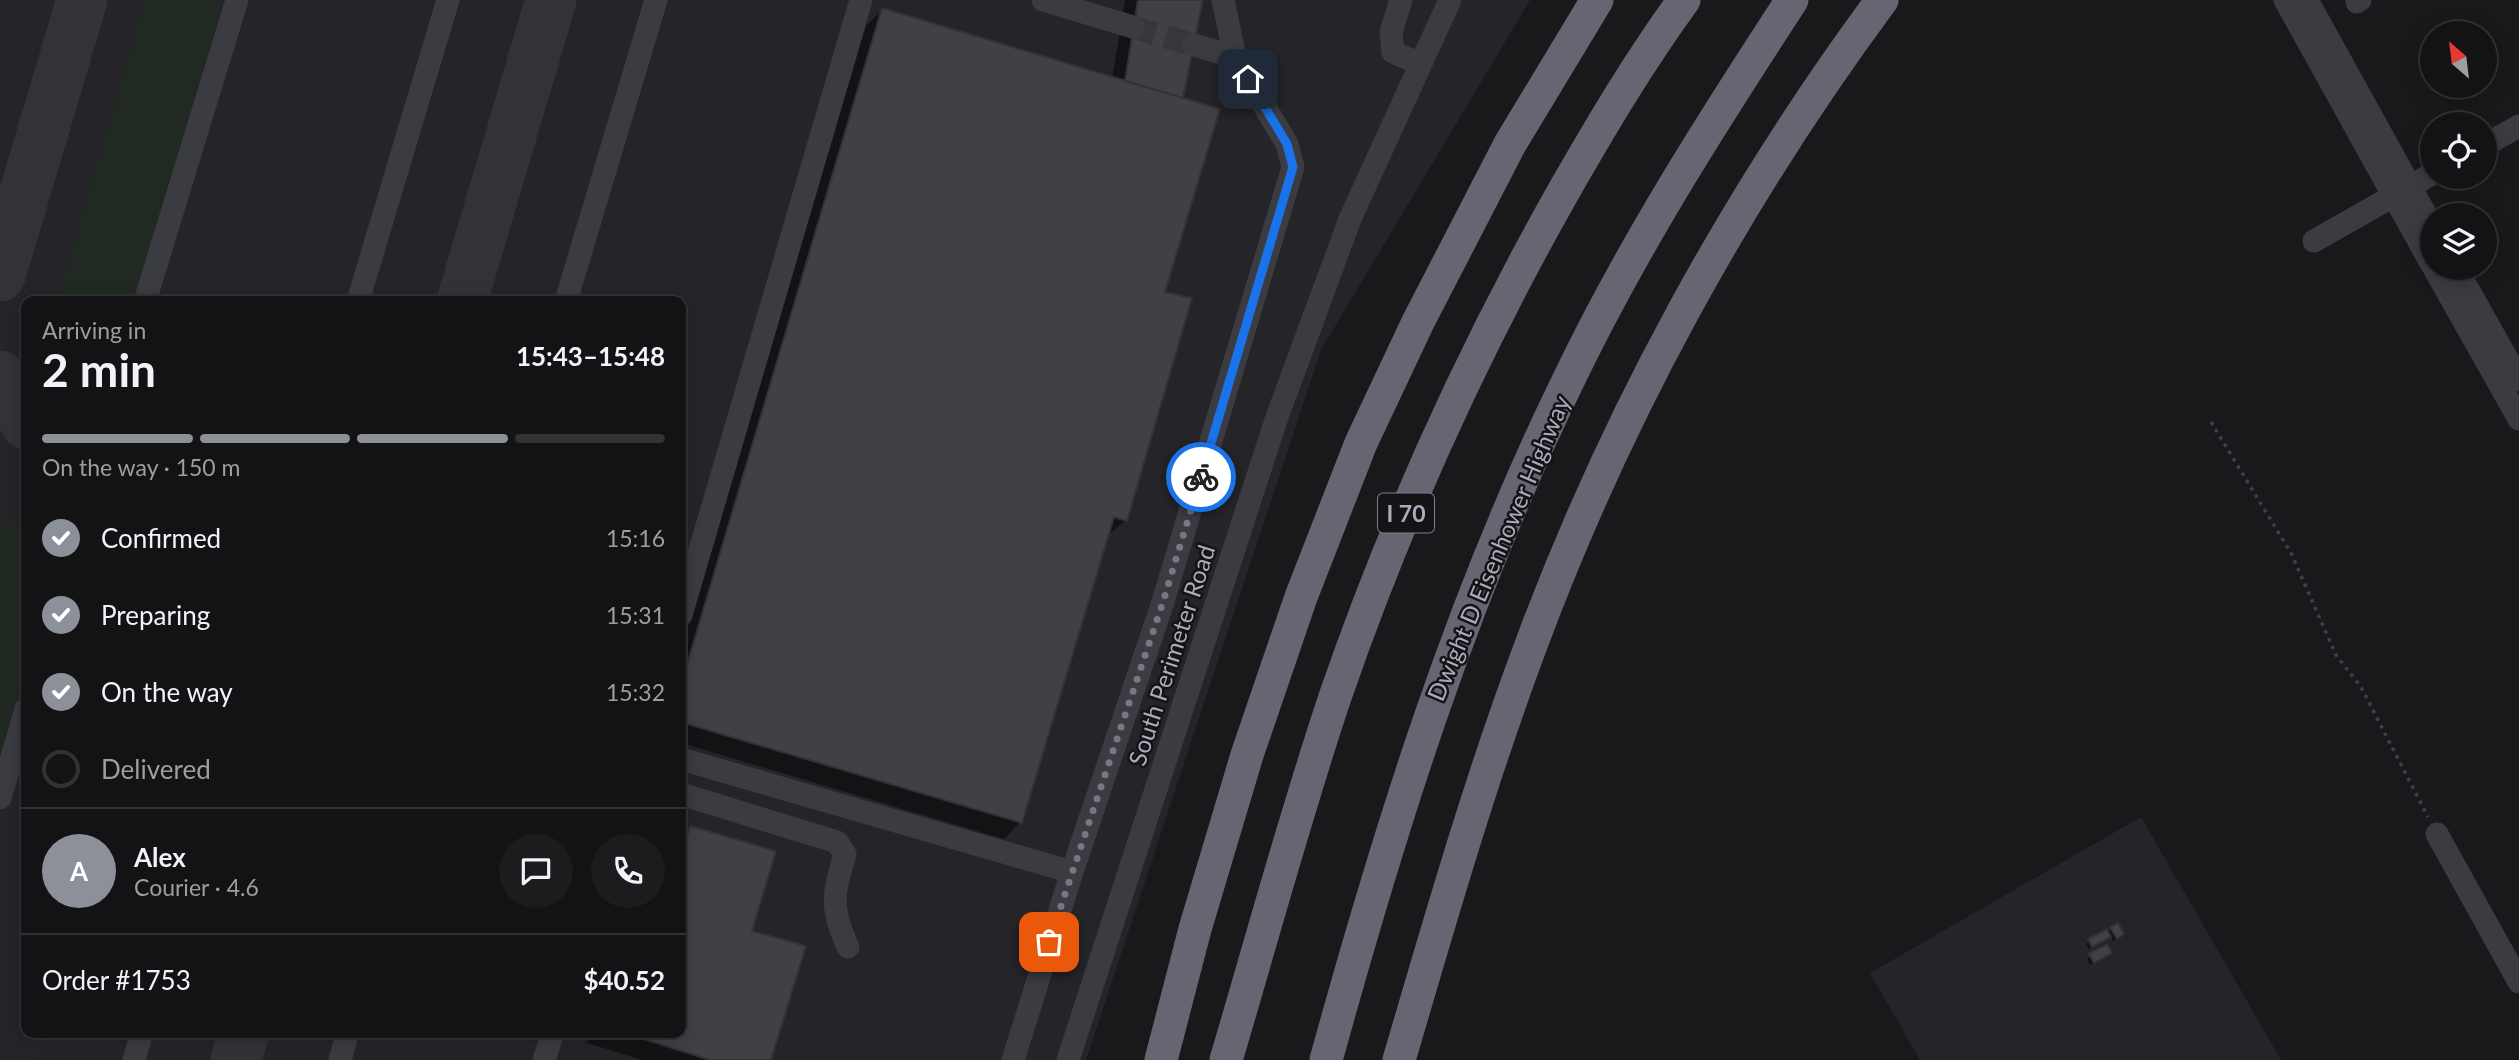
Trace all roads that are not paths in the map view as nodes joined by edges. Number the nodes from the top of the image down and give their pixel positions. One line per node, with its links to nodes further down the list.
1 (237, 0): 28 (street)
2 (448, 0): 29 (street)
3 (656, 0): 30 (street)
4 (861, 0): 33 (street)
5 (1043, 0): 15 (street)
6 (1223, 0): 17 (street)
7 (1401, 0): 18 (street)
8 (1450, 0): 18 (street, South Perimeter Road)
9 (1597, 0): 50 (highway)
10 (1684, 0): 51 (highway, I 70)
11 (1793, 0): 52 (highway, Dwight D Eisenhower Highway)
12 (1882, 0): 53 (highway)
13 (2285, 0): 22 (street)
14 (2306, 0): 22 (street)
15 (1133, 27)
16 (1194, 45): 17 (street)
17 (1235, 57): 39 (street)
18 (1420, 64): 49 (street, South Perimeter Road)
19 (2519, 126): 20 (street)
20 (2497, 138)
21 (2420, 181): 22 (street)
22 (2402, 191): 23 (street); 24 (street); 25 (street)
23 (2420, 212)
24 (2420, 235)
25 (2314, 241)
26 (2441, 280): 32 (street)
27 (2463, 280): 31 (street)
28 (147, 296)
29 (359, 296)
30 (567, 296)
31 (2519, 380)
32 (2519, 419)
33 (686, 590)
34 (21, 726): 37 (street)
35 (686, 760): 39 (street)
36 (686, 796): 40 (street)
37 (0, 798)
38 (2437, 834): 41 (street)
39 (1072, 872): 48 (street)
40 (848, 947)
41 (2519, 982)
42 (140, 1038): 45 (street)
43 (346, 1038): 46 (street)
44 (551, 1038): 47 (street)
45 (134, 1060)
46 (340, 1060)
47 (544, 1060)
48 (1013, 1060)
49 (1068, 1060)
50 (1161, 1060)
51 (1226, 1060)
52 (1326, 1060)
53 (1399, 1060)

